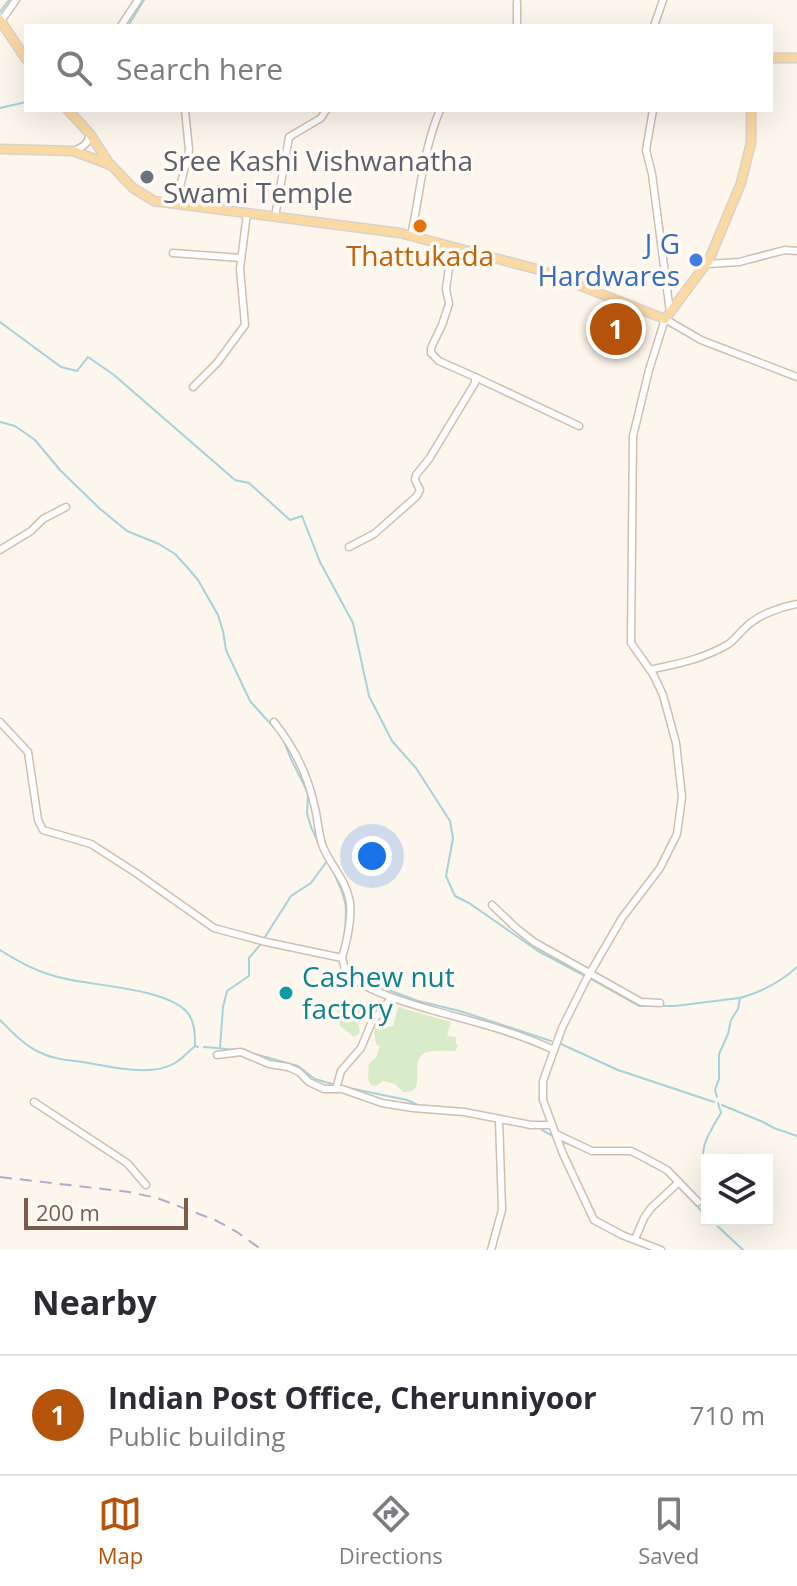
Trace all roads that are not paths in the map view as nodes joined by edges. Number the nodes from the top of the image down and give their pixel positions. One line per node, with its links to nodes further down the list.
1 (16, 0): 5 (street)
2 (138, 0): 6 (street)
3 (663, 0): 8 (street)
4 (517, 2): 7 (street)
5 (1, 21): 9 (main road)
6 (122, 24)
7 (517, 24)
8 (655, 24)
9 (24, 56)
10 (773, 58): 11 (main road)
11 (797, 58)
12 (70, 112): 18 (main road)
13 (185, 112): 22 (street)
14 (325, 112): 24 (street)
15 (439, 112): 25 (street)
16 (653, 112): 31 (street)
17 (751, 112): 30 (main road)
18 (90, 134): 20 (street); 21 (main road)
19 (0, 149): 20 (main road)
20 (73, 151): 21 (main road)
21 (111, 165): 22 (main road)
22 (176, 203): 23 (main road)
23 (247, 213): 24 (main road); 29 (street)
24 (275, 217): 25 (main road)
25 (411, 236): 26 (main road)
26 (452, 247): 31 (main road); 32 (street)
27 (797, 251): 30 (street)
28 (173, 253): 29 (street)
29 (241, 258): 34 (street)
30 (707, 264): 31 (main road)
31 (667, 316): 33 (street); 40 (street)
32 (475, 377): 35 (street); 37 (street)
33 (797, 377)
34 (193, 387)
35 (579, 426)
36 (66, 507): 38 (street)
37 (349, 547)
38 (0, 550)
39 (797, 604): 40 (street)
40 (650, 670): 45 (street)
41 (0, 722): 44 (street)
42 (274, 722): 44 (street)
43 (492, 905): 45 (street)
44 (342, 958): 46 (street)
45 (590, 973): 47 (street); 48 (street)
46 (391, 998): 48 (street); 50 (street)
47 (660, 1003)
48 (554, 1050): 53 (street)
49 (217, 1055): 50 (street)
50 (336, 1089): 52 (street)
51 (34, 1102): 56 (street)
52 (499, 1119): 53 (street); 59 (street)
53 (552, 1125): 54 (street)
54 (556, 1134): 55 (street); 58 (street)
55 (679, 1182): 57 (street); 58 (street)
56 (146, 1185)
57 (698, 1202)
58 (635, 1239): 60 (street)
59 (491, 1250)
60 (661, 1250)

